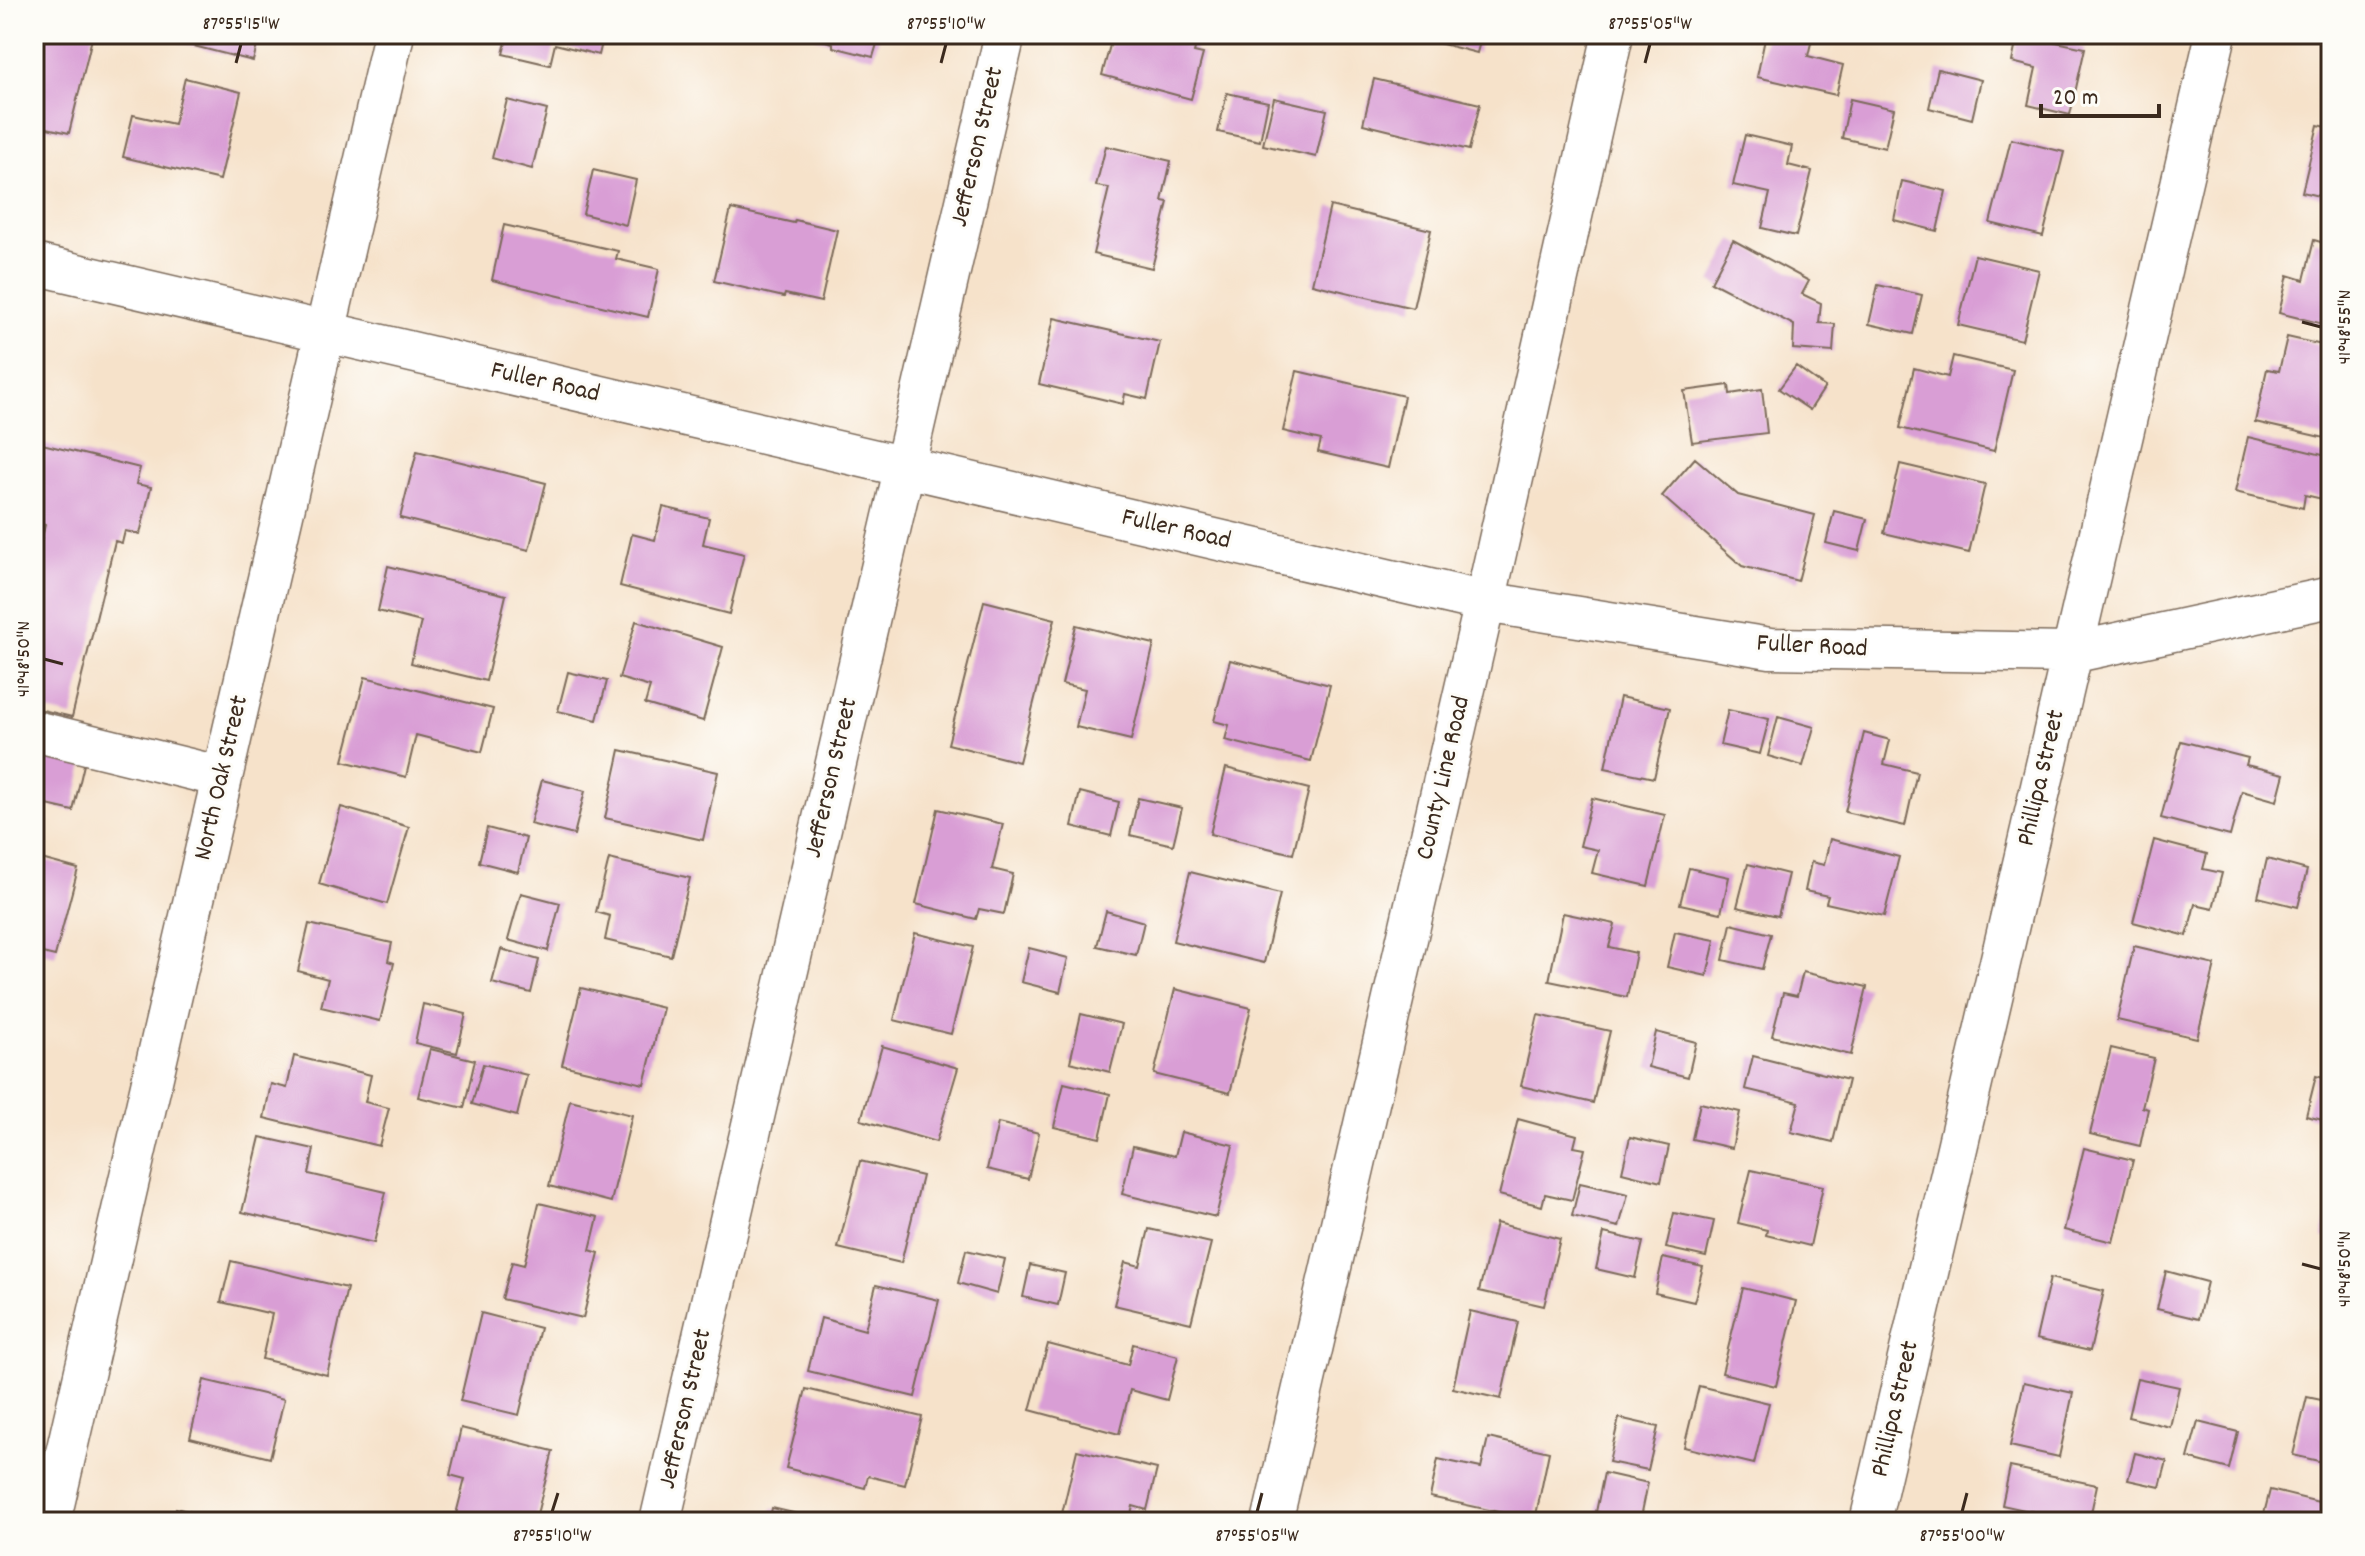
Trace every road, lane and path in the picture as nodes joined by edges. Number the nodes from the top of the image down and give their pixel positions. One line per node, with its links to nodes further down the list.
1 (394, 34): 6 (street, North Oak Street)
2 (1005, 34): 7 (street, Jefferson Street)
3 (1613, 34): 9 (street, County Line Road)
4 (2216, 34): 10 (street, Phillipa Street)
5 (34, 264): 6 (street, Fuller Road)
6 (325, 332): 7 (street, Fuller Road); 12 (street, North Oak Street)
7 (904, 466): 9 (street, Fuller Road); 14 (street, Jefferson Street)
8 (2331, 597): 10 (street, Fuller Road)
9 (1485, 602): 10 (street, Fuller Road); 15 (street, County Line Road)
10 (2071, 653): 16 (street, Phillipa Street)
11 (34, 731): 12 (street)
12 (222, 777): 13 (street, North Oak Street)
13 (50, 1522)
14 (660, 1522)
15 (1272, 1522)
16 (1870, 1522)

